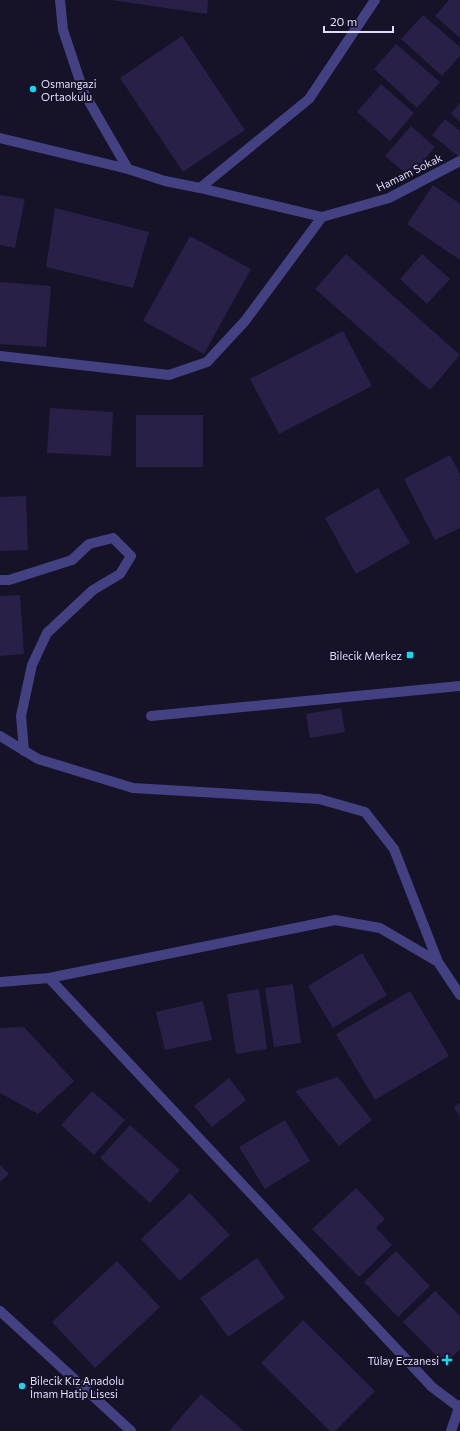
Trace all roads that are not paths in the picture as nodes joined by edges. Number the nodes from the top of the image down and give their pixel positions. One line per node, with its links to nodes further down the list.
1 (60, 0): 5 (street)
2 (375, 0): 6 (street)
3 (0, 138): 5 (street)
4 (460, 161): 7 (street, Hamam Sokak)
5 (128, 169): 6 (street)
6 (200, 188): 7 (street)
7 (322, 217): 8 (street)
8 (0, 356)
9 (0, 580): 13 (street)
10 (460, 686): 11 (street)
11 (151, 716)
12 (0, 736): 13 (street)
13 (24, 751): 14 (street)
14 (438, 962): 15 (street); 17 (street)
15 (49, 978): 16 (street); 19 (street)
16 (0, 982)
17 (460, 995)
18 (0, 1311): 20 (street)
19 (460, 1407): 21 (street)
20 (131, 1431)
21 (451, 1431)

